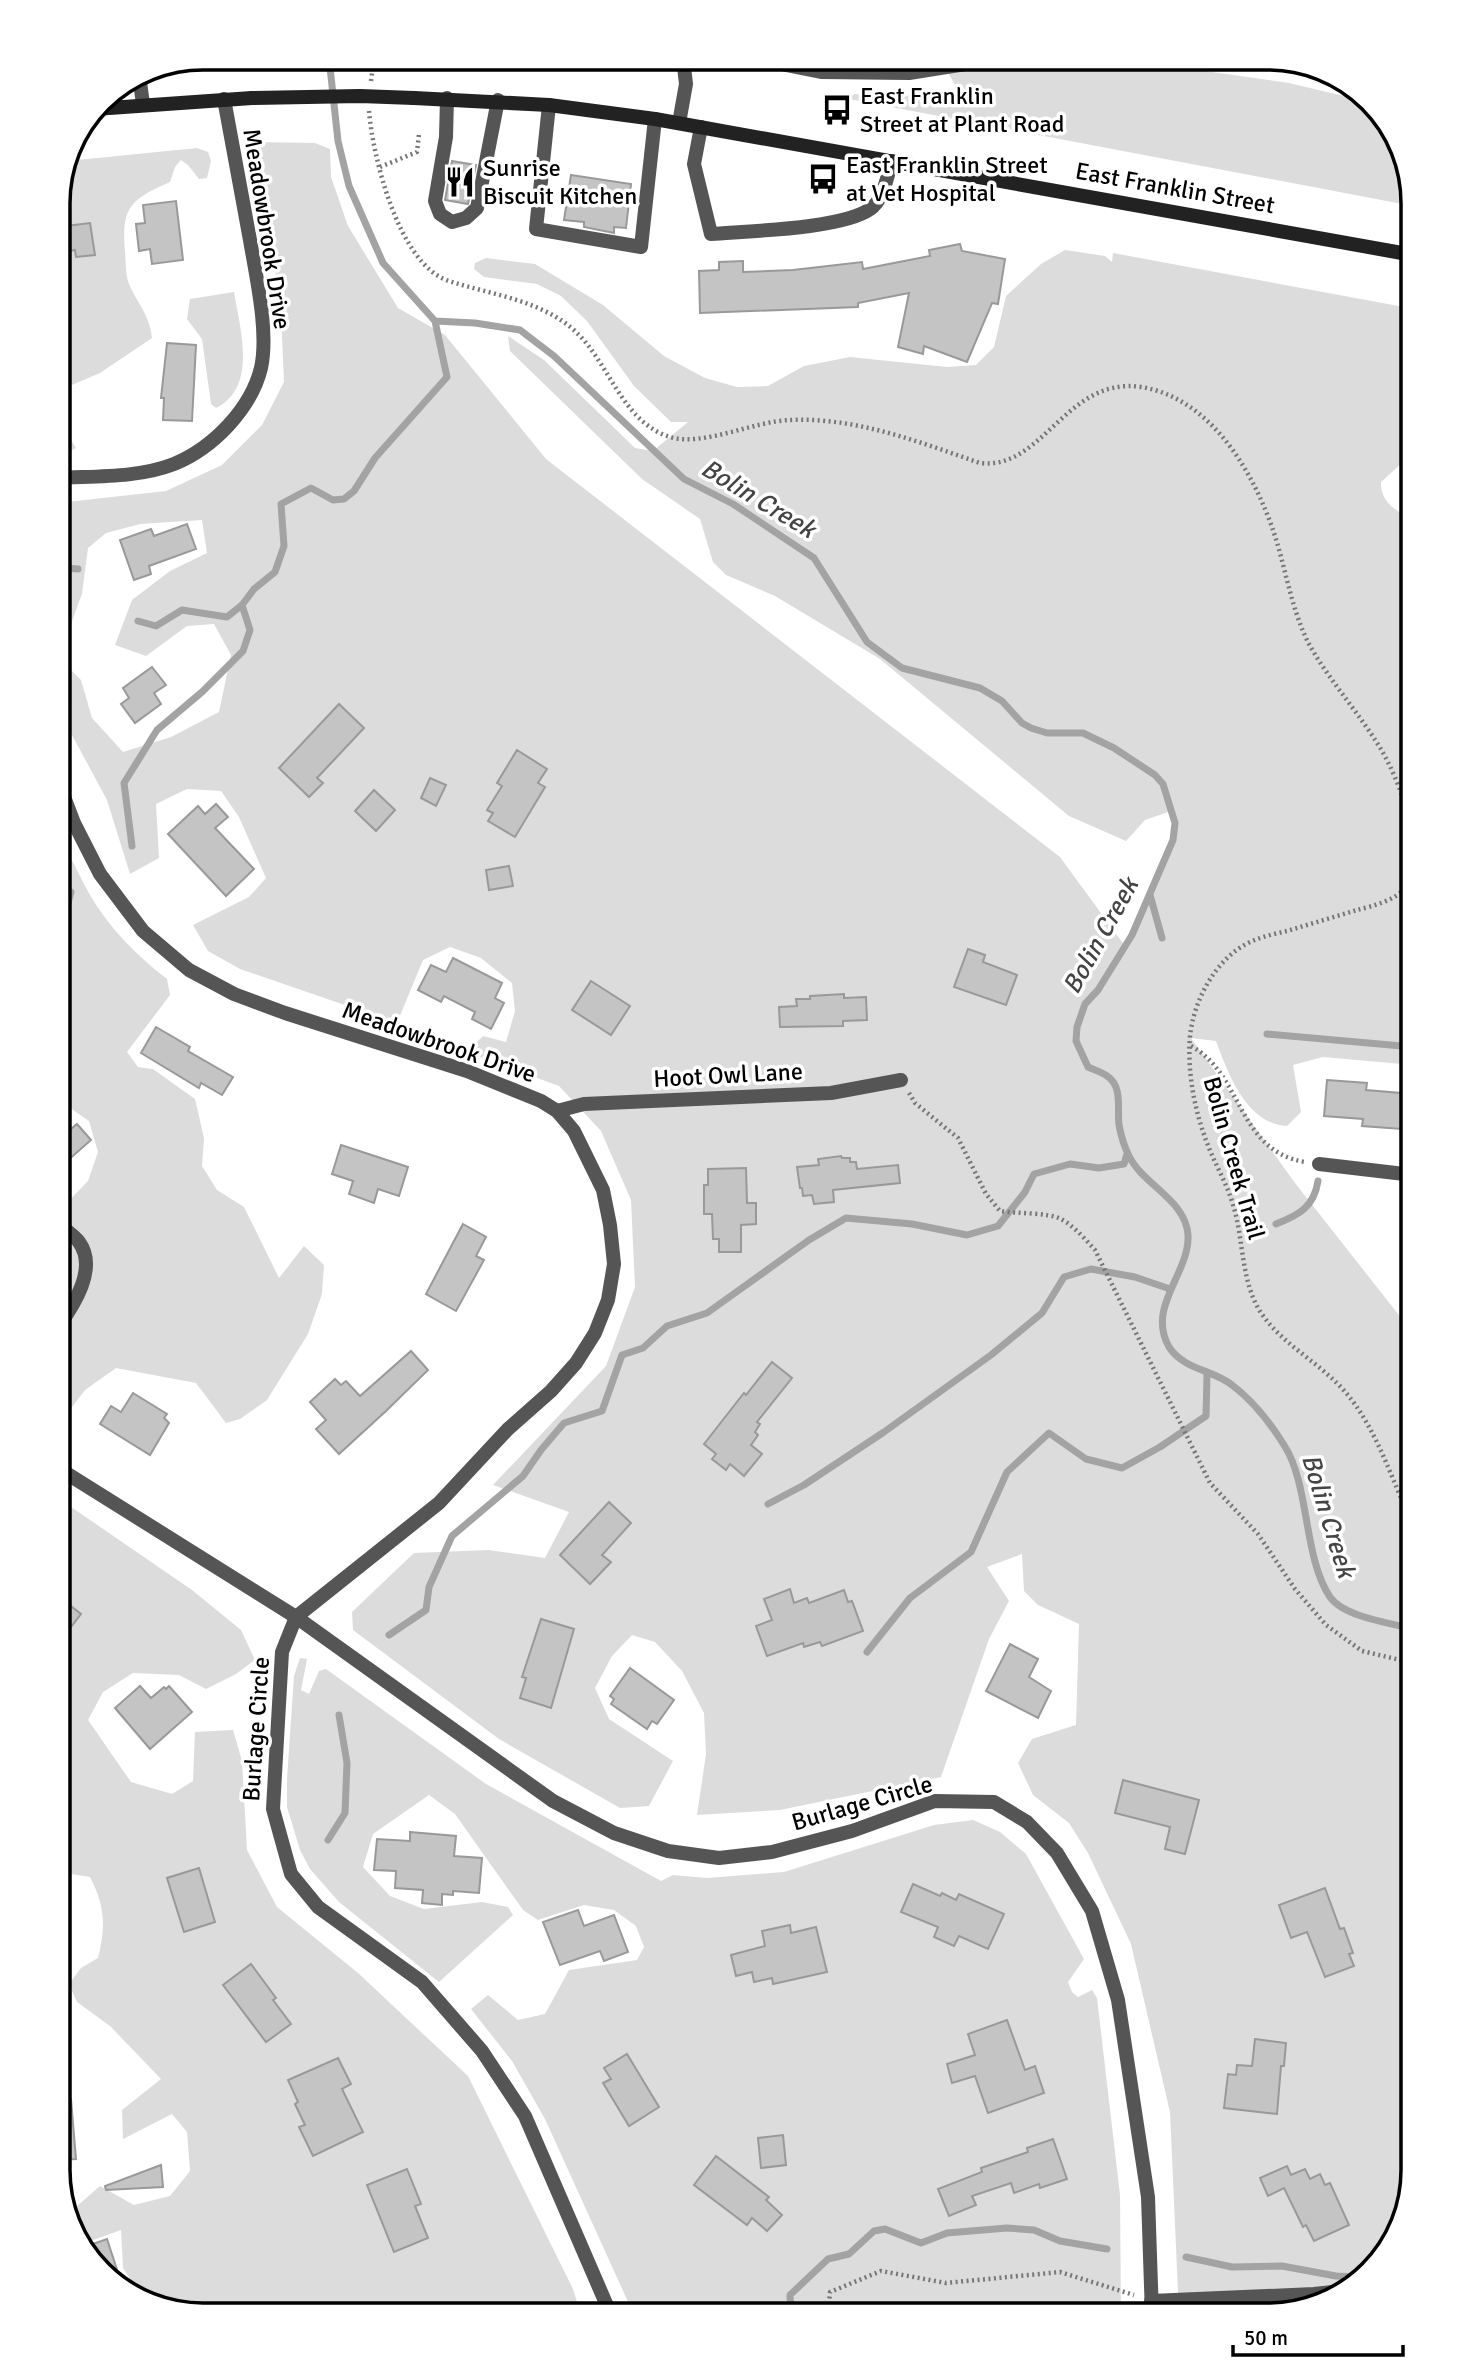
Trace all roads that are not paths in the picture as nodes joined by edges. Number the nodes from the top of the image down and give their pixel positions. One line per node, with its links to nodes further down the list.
1 (684, 70): 12 (street)
2 (811, 70): 3 (street)
3 (928, 70)
4 (141, 86): 8 (street)
5 (447, 98): 6 (main road, East Franklin Street, bridge); 7 (main road, East Franklin Street); 7 (street)
6 (224, 99): 8 (main road, East Franklin Street); 16 (street, Meadowbrook Drive)
7 (498, 100): 9 (main road, East Franklin Street)
8 (143, 104): 10 (main road, East Franklin Street)
9 (549, 104): 11 (main road, East Franklin Street); 11 (street)
10 (112, 107)
11 (655, 119): 12 (main road, East Franklin Street)
12 (679, 123): 13 (main road, East Franklin Street)
13 (701, 127): 14 (main road, East Franklin Street); 14 (street)
14 (892, 161): 15 (main road, East Franklin Street)
15 (1401, 253)
16 (70, 477)
17 (70, 812): 19 (street, Meadowbrook Drive)
18 (901, 1080): 19 (street, Hoot Owl Lane)
19 (557, 1111): 25 (street, Meadowbrook Drive)
20 (1320, 1164): 21 (street)
21 (1401, 1174)
22 (70, 1234): 23 (street)
23 (70, 1310)
24 (70, 1476): 25 (street, Burlage Circle)
25 (296, 1617): 27 (street, Burlage Circle); 28 (street, Burlage Circle)
26 (1316, 2294): 29 (street)
27 (606, 2303)
28 (1151, 2303)
29 (1209, 2303)

